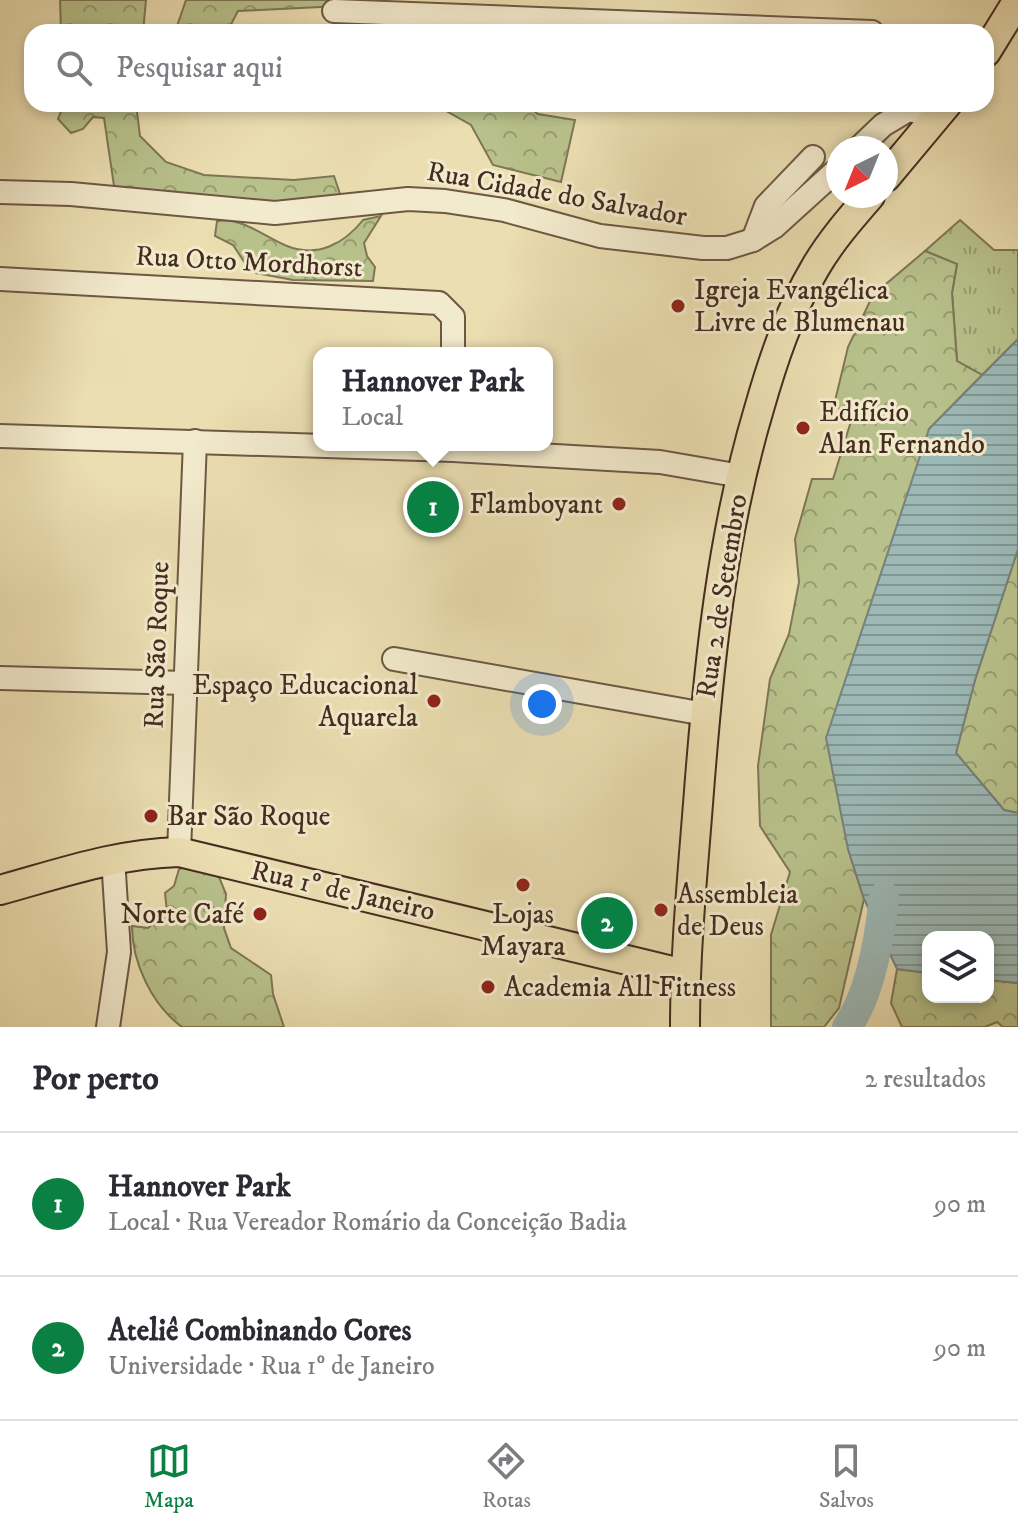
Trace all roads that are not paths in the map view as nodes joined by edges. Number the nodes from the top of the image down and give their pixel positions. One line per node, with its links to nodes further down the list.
1 (1018, 0): 4 (main road)
2 (334, 11): 3 (street)
3 (667, 24)
4 (994, 34)
5 (905, 112): 7 (street)
6 (940, 112): 9 (main road)
7 (872, 136)
8 (813, 157): 13 (street)
9 (898, 163)
10 (826, 180): 13 (street, Rua Cidade do Salvador)
11 (0, 192): 13 (street, Rua Cidade do Salvador)
12 (860, 208): 20 (main road, Rua 2 de Setembro)
13 (753, 240)
14 (0, 279): 15 (street, Rua Otto Mordhorst)
15 (453, 347)
16 (0, 436): 17 (street)
17 (195, 441): 18 (street); 23 (street, Rua São Roque)
18 (313, 444)
19 (497, 451): 20 (street)
20 (741, 476): 24 (main road, Rua 2 de Setembro)
21 (394, 659): 24 (street)
22 (0, 678): 23 (street)
23 (185, 683): 25 (street, Rua São Roque)
24 (705, 714): 28 (main road, Rua 2 de Setembro)
25 (179, 852): 26 (main road, Rua 1º de Janeiro); 28 (main road, Rua 1º de Janeiro)
26 (113, 858): 27 (main road, Rua 1º de Janeiro); 29 (street)
27 (0, 890)
28 (685, 974): 30 (main road, Rua 2 de Setembro)
29 (108, 1027)
30 (685, 1027)

